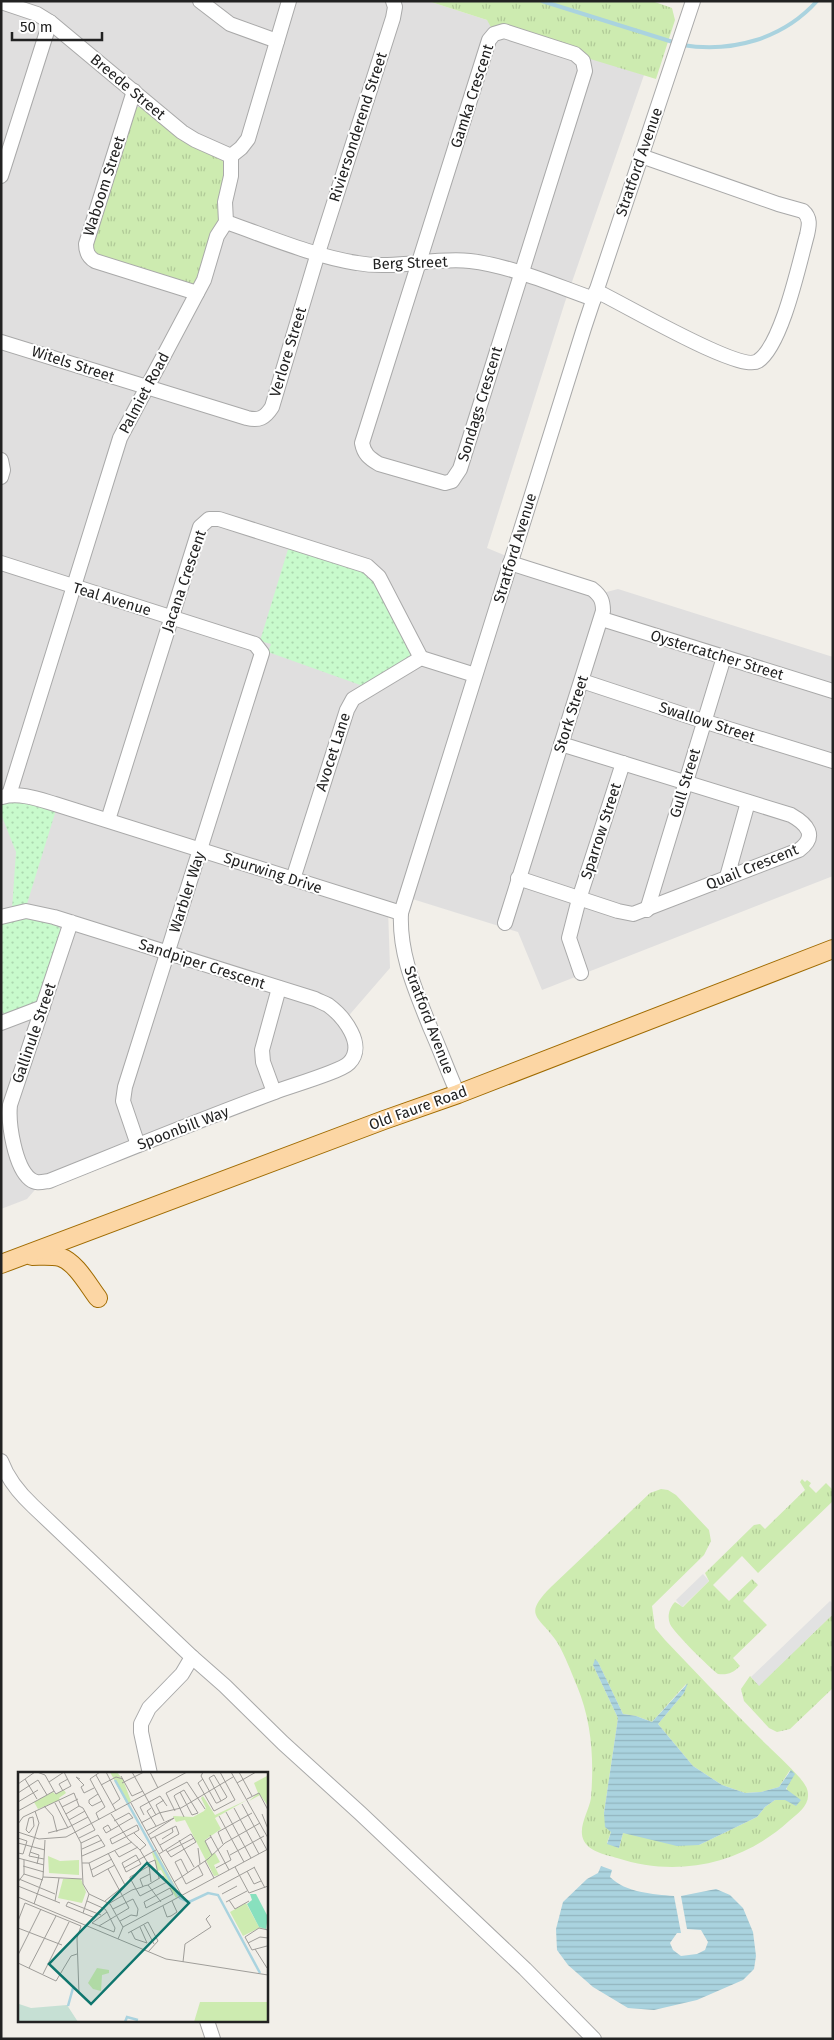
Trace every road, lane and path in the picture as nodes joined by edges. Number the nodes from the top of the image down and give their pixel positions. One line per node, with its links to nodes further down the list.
1 (200, 1): 7 (street)
2 (289, 1): 7 (street)
3 (393, 1): 13 (street, Riviersonderend Street)
4 (692, 1): 10 (street, Stratford Avenue)
5 (6, 2): 6 (street, Breede Street)
6 (50, 22): 8 (street, Breede Street); 11 (street)
7 (277, 41): 9 (street)
8 (134, 91): 9 (street, Breede Street); 16 (street, Waboom Street)
9 (231, 156): 12 (street, Palmiet Road)
10 (642, 156): 17 (street, Stratford Avenue); 17 (street, Berg Street)
11 (1, 176)
12 (226, 222): 13 (street, Berg Street); 16 (street, Palmiet Road)
13 (318, 253): 14 (street, Berg Street); 19 (street, Verlore Street)
14 (419, 262): 15 (street, Berg Street); 15 (street, Sondags Crescent); 15 (street, Gamka Crescent)
15 (521, 274): 17 (street, Berg Street)
16 (197, 293): 19 (street, Palmiet Road)
17 (595, 295): 23 (street, Stratford Avenue)
18 (1, 342): 19 (street, Witels Street)
19 (146, 387): 24 (street, Palmiet Road)
20 (1, 460): 21 (street)
21 (1, 477)
22 (1, 563): 24 (street, Teal Avenue)
23 (510, 563): 26 (street, Stork Street); 30 (street, Stratford Avenue)
24 (73, 586): 25 (street, Teal Avenue); 38 (street, Palmiet Road)
25 (171, 617): 27 (street, Teal Avenue); 29 (street, Jacana Crescent); 40 (street, Jacana Crescent)
26 (602, 619): 28 (street, Oystercatcher Street); 31 (street, Stork Street)
27 (252, 643): 41 (street, Warbler Way)
28 (724, 657): 32 (street, Oystercatcher Street); 33 (street, Gull Street)
29 (421, 658): 30 (street); 44 (street, Avocet Lane)
30 (475, 675): 47 (street, Stratford Avenue)
31 (582, 681): 33 (street, Swallow Street); 34 (street, Stork Street)
32 (833, 691)
33 (703, 721): 35 (street, Swallow Street); 37 (street, Gull Street)
34 (561, 744): 36 (street, Quail Crescent); 43 (street, Stork Street)
35 (833, 761)
36 (623, 763): 37 (street, Quail Crescent); 45 (street, Sparrow Street)
37 (685, 782): 39 (street, Quail Crescent); 46 (street, Gull Street)
38 (5, 796): 40 (street, Spurwing Drive)
39 (748, 802): 42 (street); 42 (street, Quail Crescent)
40 (108, 820): 41 (street, Spurwing Drive)
41 (201, 850): 44 (street, Spurwing Drive); 52 (street, Warbler Way)
42 (727, 877): 46 (street, Quail Crescent)
43 (518, 878): 45 (street, Quail Crescent); 50 (street, Stork Street)
44 (293, 879): 47 (street, Spurwing Drive)
45 (579, 899): 46 (street, Quail Crescent); 53 (street, Sparrow Street)
46 (647, 910)
47 (400, 913): 59 (street, Stratford Avenue)
48 (1, 917): 49 (street, Sandpiper Crescent)
49 (71, 922): 52 (street, Sandpiper Crescent); 55 (street, Gallinule Street)
50 (505, 923)
51 (833, 949): 59 (main road, Old Faure Road)
52 (167, 952): 54 (street, Sandpiper Crescent); 61 (street, Warbler Way)
53 (581, 973)
54 (279, 988): 57 (street, Sandpiper Crescent); 58 (street)
55 (43, 1007): 56 (street); 60 (street, Gallinule Street)
56 (1, 1024)
57 (343, 1067): 58 (street, Spoonbill Way)
58 (274, 1092): 61 (street, Spoonbill Way)
59 (458, 1094): 63 (main road, Old Faure Road)
60 (5, 1107): 62 (street, Gallinule Street)
61 (138, 1145): 62 (street, Spoonbill Way)
62 (26, 1173)
63 (20, 1256): 64 (main road, Old Faure Road); 65 (main road)
64 (1, 1264)
65 (98, 1298)
66 (1, 1461): 67 (street)
67 (192, 1657): 68 (street); 71 (street)
68 (150, 1772)
69 (208, 2022): 70 (street)
70 (213, 2039)
71 (594, 2039)

